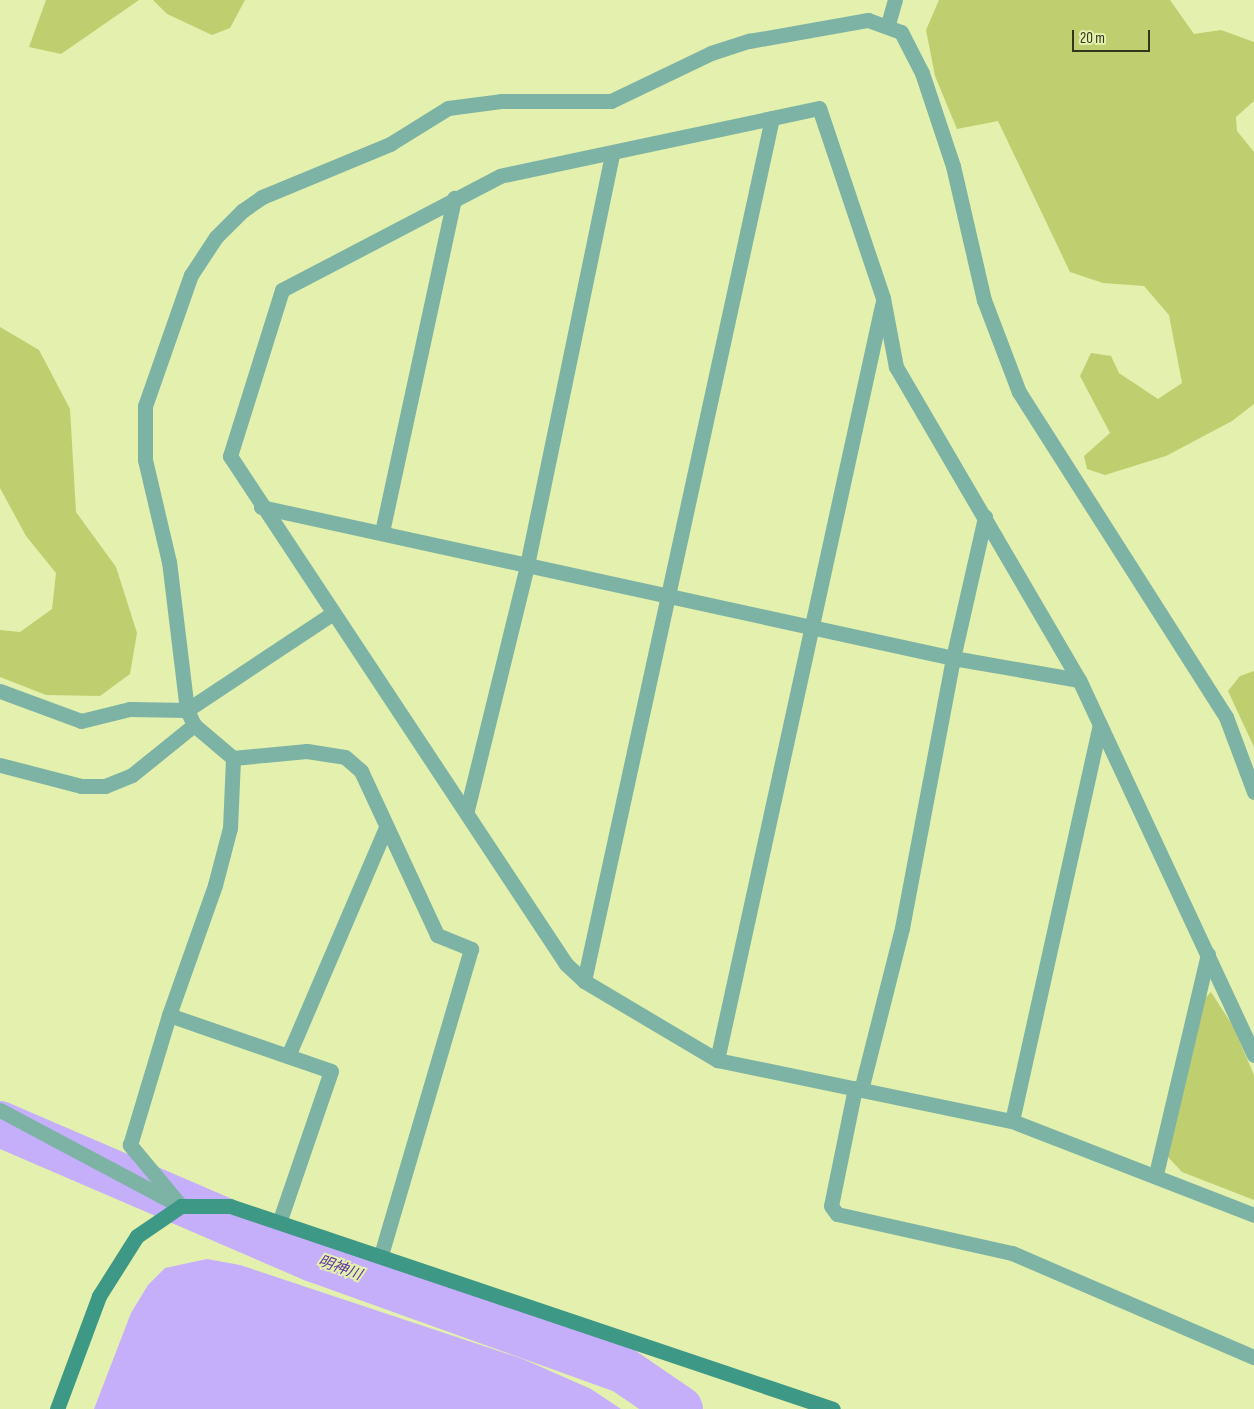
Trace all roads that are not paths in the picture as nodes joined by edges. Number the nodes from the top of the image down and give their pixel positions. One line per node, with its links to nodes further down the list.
1 (896, 0): 2 (street)
2 (888, 24): 17 (street); 22 (street)
3 (772, 118): 4 (street); 6 (street); 11 (street)
4 (612, 154): 5 (street); 10 (street)
5 (454, 198): 7 (street); 9 (street)
6 (883, 298): 8 (street); 13 (street)
7 (261, 507): 9 (street); 12 (street)
8 (985, 517): 14 (street); 15 (street)
9 (382, 532): 10 (street)
10 (527, 565): 11 (street); 23 (street)
11 (670, 595): 13 (street); 26 (street)
12 (333, 613): 17 (street); 23 (street)
13 (812, 628): 14 (street); 30 (street)
14 (953, 658): 15 (street); 31 (street)
15 (1080, 680): 19 (street)
16 (0, 691): 17 (street)
17 (187, 710): 18 (street)
18 (194, 725): 20 (street); 21 (street)
19 (1100, 725): 25 (street); 33 (street)
20 (233, 758): 24 (street); 27 (street)
21 (0, 765)
22 (1254, 792)
23 (467, 810): 26 (street)
24 (385, 830): 29 (street); 38 (street)
25 (1208, 954): 28 (street); 34 (street)
26 (584, 981): 30 (street)
27 (169, 1015): 29 (street); 35 (street)
28 (1254, 1055)
29 (288, 1056): 37 (street)
30 (717, 1060): 31 (street)
31 (858, 1089): 33 (street); 39 (street)
32 (0, 1110): 35 (street)
33 (1012, 1121): 34 (street)
34 (1156, 1174): 36 (street)
35 (181, 1206): 37 (street); 40 (street)
36 (1254, 1215)
37 (280, 1220): 38 (street)
38 (381, 1254): 41 (street)
39 (1254, 1357)
40 (57, 1409)
41 (833, 1409)

